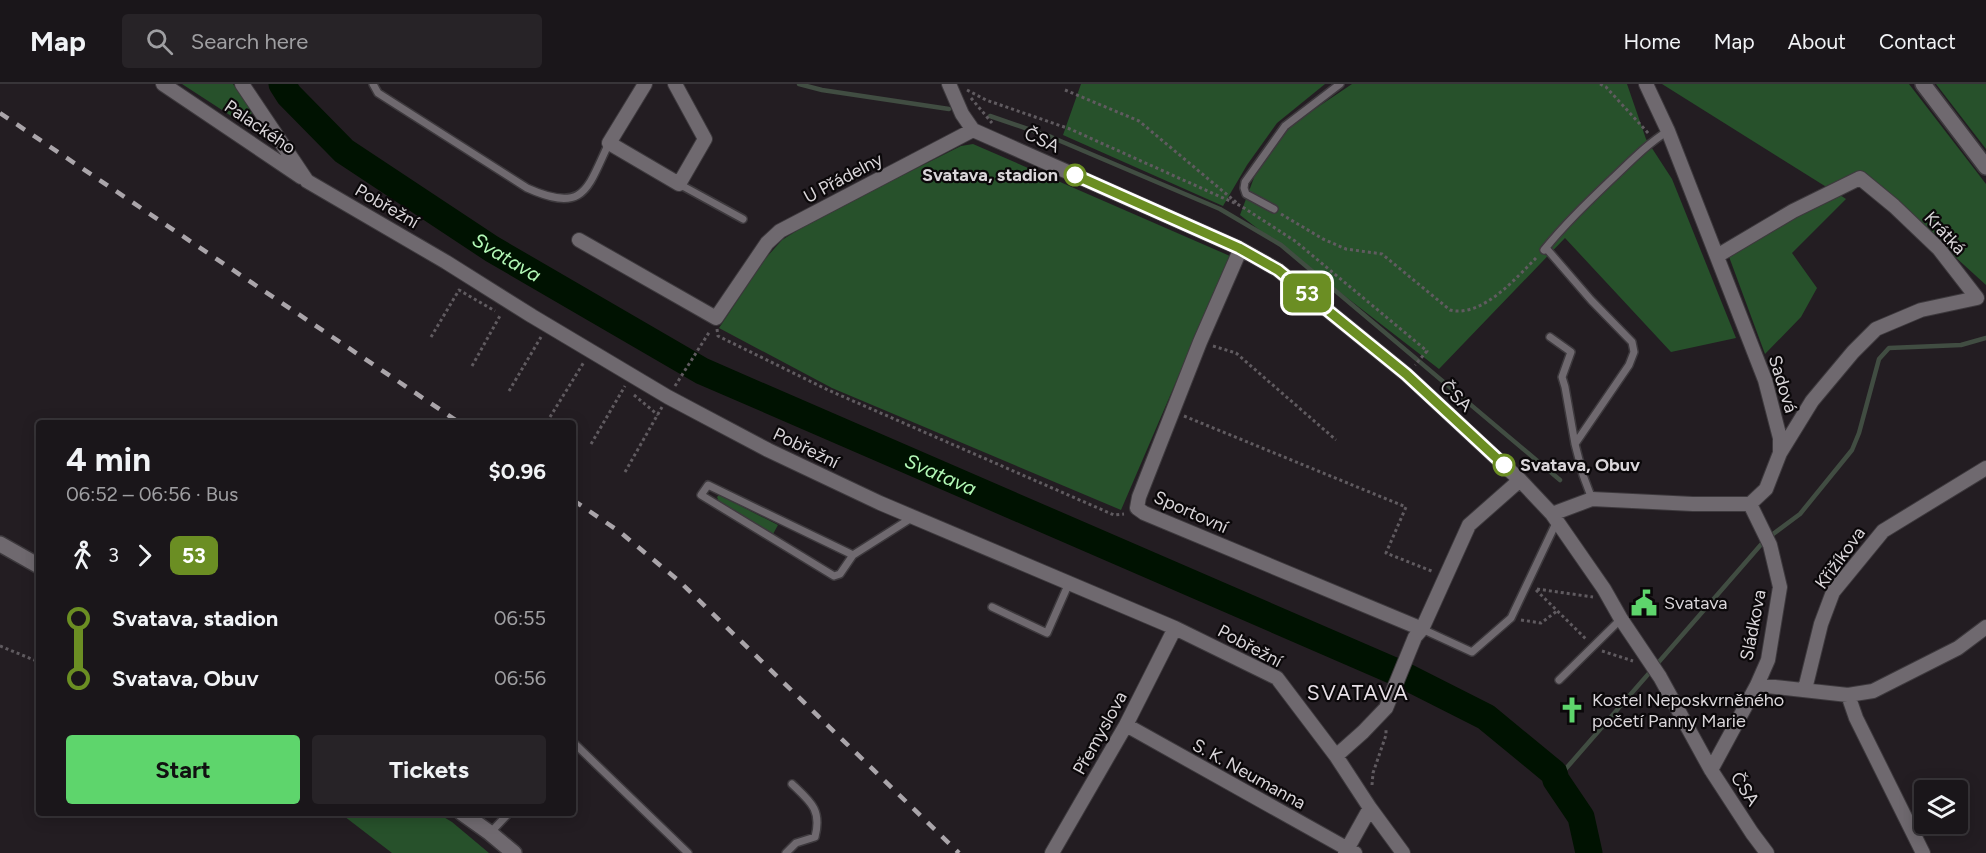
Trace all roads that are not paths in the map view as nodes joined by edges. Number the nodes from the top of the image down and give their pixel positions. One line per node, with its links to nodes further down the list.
1 (163, 84): 14 (street, Palackého)
2 (242, 84): 14 (street, Pobřežní)
3 (373, 84): 12 (lane)
4 (645, 84): 12 (street)
5 (675, 84): 15 (street)
6 (1340, 84): 16 (lane)
7 (1646, 84): 11 (street, Sadová)
8 (1923, 84): 13 (street)
9 (956, 86): 10 (street)
10 (971, 127): 18 (street, U Přádelny); 19 (street, ČSA)
11 (1668, 131): 20 (street, Sadová); 22 (lane)
12 (609, 143): 15 (street)
13 (1986, 167)
14 (307, 181): 28 (street, Pobřežní)
15 (679, 184): 17 (lane)
16 (1274, 209)
17 (743, 219)
18 (579, 240)
19 (1239, 248): 25 (street, ČSA); 38 (street, Sportovní)
20 (1717, 255): 23 (street, Sadová); 23 (street, Krátká)
21 (1550, 337): 22 (lane)
22 (1575, 444): 26 (lane)
23 (1780, 453): 27 (street, Sadová)
24 (1986, 468): 41 (street, Křižíkova)
25 (1520, 480): 29 (street, ČSA); 38 (street)
26 (1592, 499): 27 (street); 29 (street)
27 (1750, 504): 40 (street, Sládkova)
28 (914, 517): 31 (lane); 33 (street, Pobřežní)
29 (1554, 517): 35 (street, ČSA); 38 (lane)
30 (0, 544): 32 (street)
31 (853, 555): 31 (lane)
32 (36, 564)
33 (1069, 583): 34 (lane); 37 (street, Pobřežní)
34 (992, 607)
35 (1621, 619): 39 (lane); 46 (street, ČSA)
36 (1986, 627): 42 (street, Sládkova)
37 (1175, 628): 43 (street, Přemyslova); 45 (street, Pobřežní)
38 (1419, 633): 45 (street)
39 (1559, 680)
40 (1757, 685): 41 (street, Sládkova); 46 (street, Sládkova)
41 (1805, 689): 42 (street, Sládkova)
42 (1848, 695): 59 (street)
43 (1126, 725): 52 (street, S. K. Neumanna); 56 (street, Přemyslova)
44 (576, 745): 54 (lane)
45 (1336, 756): 48 (street, Pobřežní)
46 (1711, 770): 58 (street, ČSA)
47 (792, 784): 55 (lane)
48 (1370, 808): 52 (street); 57 (street)
49 (466, 816): 51 (street)
50 (506, 816): 51 (lane)
51 (490, 833): 53 (street)
52 (1350, 852)
53 (514, 853)
54 (688, 853)
55 (786, 853)
56 (1052, 853)
57 (1403, 853)
58 (1767, 853)
59 (1923, 853)

